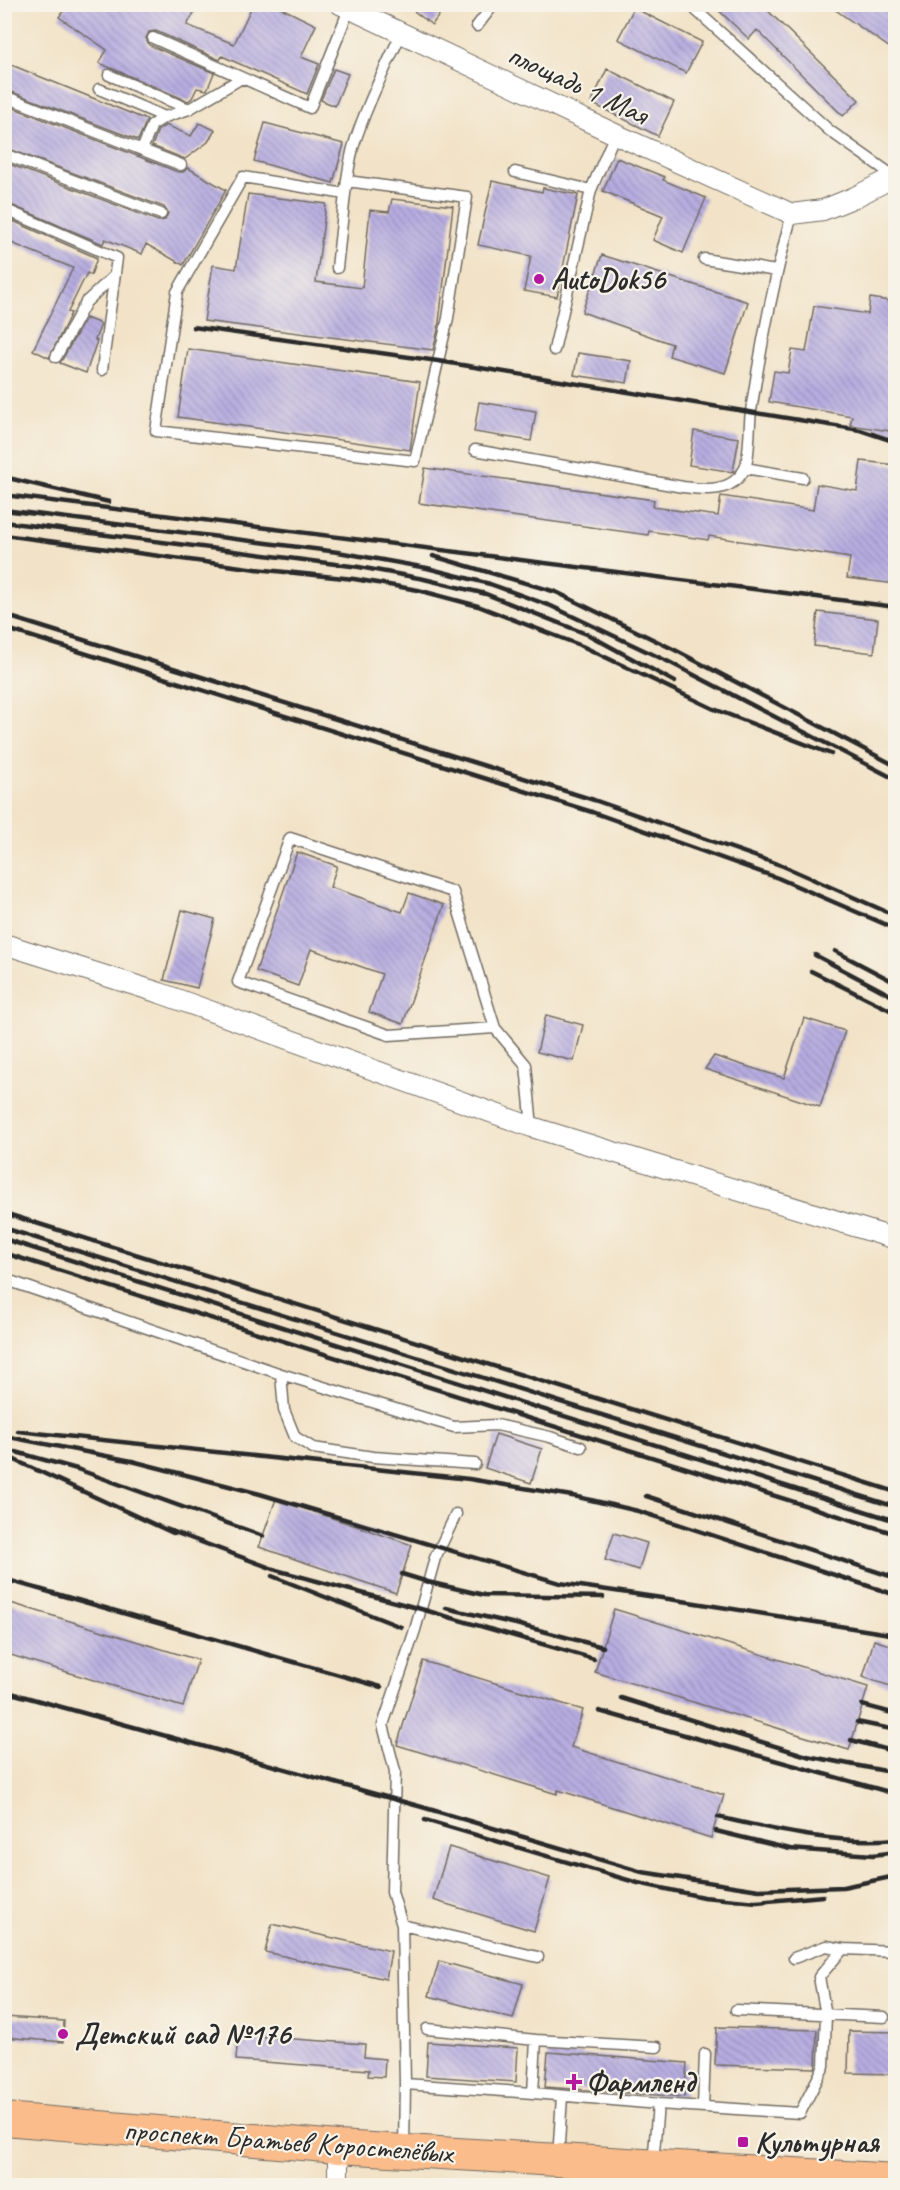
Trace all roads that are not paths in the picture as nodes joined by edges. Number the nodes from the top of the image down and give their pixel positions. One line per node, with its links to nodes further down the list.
1 (494, 4): 4 (lane)
2 (689, 4): 18 (lane)
3 (345, 7): 5 (street, площадь 1 Мая); 8 (lane)
4 (477, 26)
5 (401, 34): 13 (street, площадь 1 Мая); 19 (lane)
6 (153, 38): 8 (lane)
7 (109, 75): 11 (lane)
8 (242, 78): 11 (lane)
9 (99, 89): 12 (lane)
10 (4, 96): 14 (lane)
11 (189, 110): 12 (lane)
12 (165, 117): 14 (lane)
13 (615, 134): 20 (lane); 24 (street, площадь 1 Мая)
14 (142, 150): 16 (lane)
15 (4, 154): 23 (lane)
16 (181, 165)
17 (515, 172): 20 (lane)
18 (895, 177): 24 (street)
19 (347, 181): 21 (lane); 21 (lane)
20 (591, 190): 29 (lane)
21 (345, 194): 26 (lane)
22 (4, 209): 28 (lane)
23 (161, 214)
24 (792, 214): 27 (lane)
25 (704, 259): 27 (lane)
26 (337, 268)
27 (776, 271): 33 (lane)
28 (115, 275): 30 (lane); 31 (lane)
29 (554, 350)
30 (56, 357)
31 (102, 370)
32 (475, 450): 33 (lane)
33 (746, 468): 34 (lane)
34 (803, 478)
35 (4, 944): 37 (street)
36 (495, 1028): 36 (lane); 37 (lane)
37 (532, 1127): 38 (street)
38 (896, 1239)
39 (4, 1279): 40 (lane)
40 (281, 1374): 41 (lane); 42 (lane)
41 (581, 1447)
42 (475, 1464)
43 (456, 1514): 44 (lane)
44 (402, 1925): 47 (lane); 56 (lane)
45 (843, 1949): 46 (lane); 48 (lane); 50 (lane)
46 (896, 1951)
47 (538, 1957)
48 (794, 1958)
49 (736, 2010): 50 (lane)
50 (826, 2015): 51 (lane); 60 (lane)
51 (884, 2016)
52 (427, 2029): 53 (lane)
53 (536, 2040): 54 (lane); 57 (lane)
54 (657, 2047)
55 (705, 2054): 60 (lane)
56 (405, 2084): 57 (lane); 63 (lane)
57 (533, 2093): 58 (lane)
58 (562, 2096): 59 (lane); 65 (lane)
59 (658, 2104): 60 (lane); 64 (lane)
60 (703, 2107)
61 (4, 2119): 62 (main road, проспект Братьев Коростелёвых)
62 (339, 2147): 63 (main road, проспект Братьев Коростелёвых); 67 (street)
63 (404, 2151): 65 (main road, проспект Братьев Коростелёвых)
64 (653, 2166): 65 (main road, проспект Братьев Коростелёвых); 66 (main road, проспект Братьев Коростелёвых)
65 (574, 2169)
66 (887, 2182)
67 (338, 2186)

